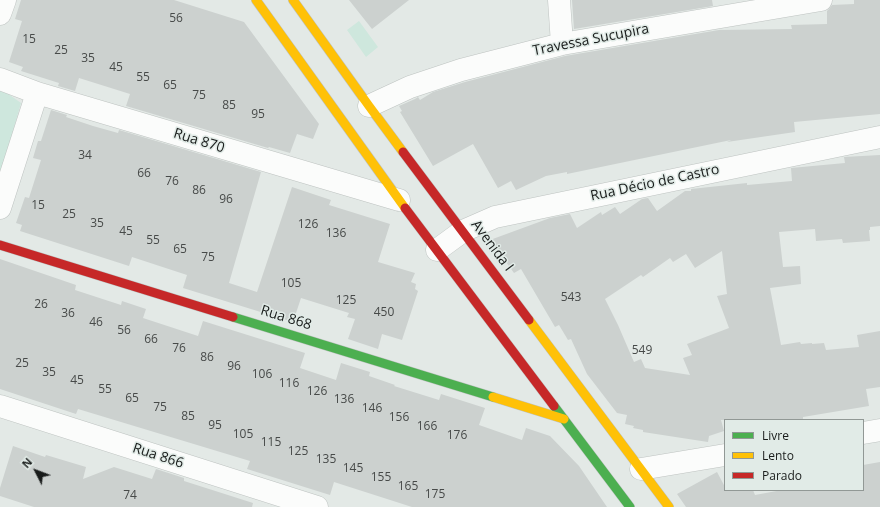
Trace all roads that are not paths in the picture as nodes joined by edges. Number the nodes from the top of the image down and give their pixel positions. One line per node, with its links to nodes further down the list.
1 (5, 0): 6 (street)
2 (256, 0): 12 (street)
3 (293, 0): 10 (street, Avenida I)
4 (559, 0): 7 (street)
5 (821, 0): 7 (street, Travessa Sucupira)
6 (0, 14)
7 (562, 44): 10 (street, Travessa Sucupira)
8 (0, 78): 9 (street, Rua 870)
9 (37, 93): 12 (street, Rua 870); 13 (street)
10 (369, 106): 14 (street, Avenida I)
11 (880, 137): 14 (street, Rua Décio de Castro)
12 (400, 200): 16 (street)
13 (0, 208)
14 (463, 231): 16 (street, Rua Décio de Castro); 22 (street, Avenida I)
15 (0, 245): 18 (street, Rua 868)
16 (437, 250): 18 (street)
17 (0, 406): 23 (street, Rua 866)
18 (564, 418): 24 (street)
19 (880, 430): 20 (street)
20 (864, 433)
21 (724, 455): 22 (street)
22 (641, 469): 25 (street, Avenida I)
23 (317, 507)
24 (630, 507)
25 (669, 507)

